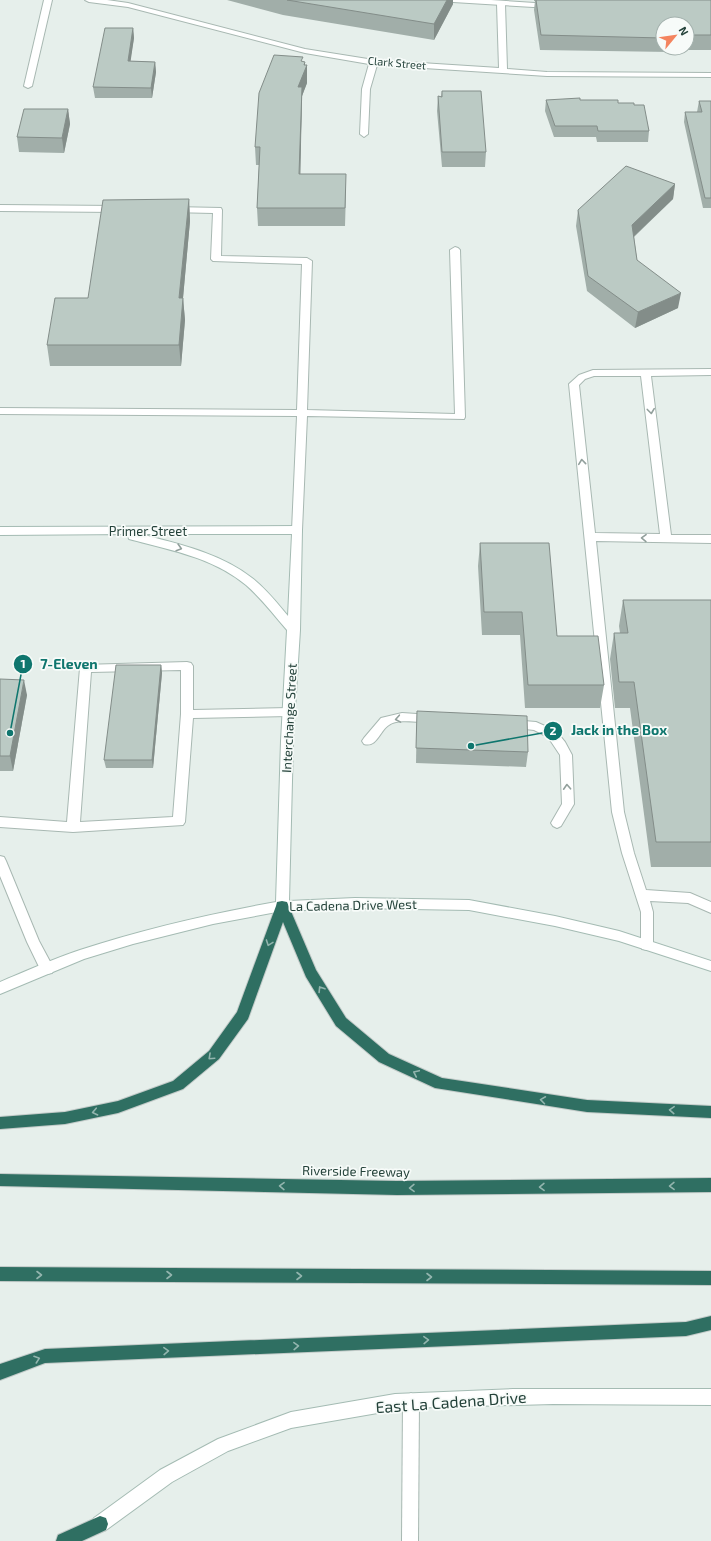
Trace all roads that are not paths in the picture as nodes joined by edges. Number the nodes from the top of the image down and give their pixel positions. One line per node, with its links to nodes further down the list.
1 (48, 0): 9 (street)
2 (89, 0): 6 (street, Clark Street)
3 (453, 0): 4 (street)
4 (501, 2): 5 (street); 7 (street)
5 (556, 7)
6 (374, 62): 7 (street, Clark Street); 10 (street)
7 (503, 71): 8 (street, Clark Street)
8 (711, 75)
9 (28, 86)
10 (364, 134)
11 (0, 208): 12 (street)
12 (125, 209)
13 (164, 210): 18 (street, Interchange Street)
14 (455, 250): 18 (street)
15 (711, 372): 16 (street)
16 (646, 373): 22 (street, one-way to 16); 23 (street, one-way to 23)
17 (0, 411): 18 (street)
18 (302, 413): 19 (street, Interchange Street)
19 (297, 530): 21 (street, Primer Street); 25 (street, Interchange Street)
20 (0, 531): 21 (street, Primer Street)
21 (114, 531): 25 (street, one-way to 25)
22 (590, 537): 23 (street, one-way to 22); 35 (street)
23 (666, 538): 24 (street)
24 (711, 539)
25 (294, 630): 26 (street, Interchange Street)
26 (289, 712): 27 (street); 36 (street, Interchange Street)
27 (187, 714): 33 (street); 33 (street)
28 (442, 720): 30 (street, one-way to 30)
29 (497, 723): 32 (street, one-way to 29)
30 (368, 741)
31 (0, 822): 33 (street)
32 (557, 823)
33 (73, 827)
34 (0, 861): 40 (street)
35 (641, 895): 37 (street); 38 (street)
36 (282, 906): 38 (street, La Cadena Drive West); 40 (street, La Cadena Drive West); 42 (highway, one-way to 36); 43 (highway, one-way to 43)
37 (711, 908)
38 (647, 945): 39 (street, La Cadena Drive West)
39 (711, 966)
40 (47, 969): 41 (street, La Cadena Drive West)
41 (0, 988)
42 (711, 1112)
43 (0, 1123)
44 (0, 1180): 45 (highway, Riverside Freeway, one-way to 44)
45 (711, 1185)
46 (0, 1274): 47 (highway, one-way to 47)
47 (711, 1278)
48 (711, 1323): 49 (highway, one-way to 48)
49 (0, 1372)
50 (711, 1396): 51 (street, East La Cadena Drive)
51 (411, 1401): 52 (street, East La Cadena Drive); 54 (street)
52 (100, 1524): 53 (highway)
53 (64, 1541)
54 (410, 1541)

